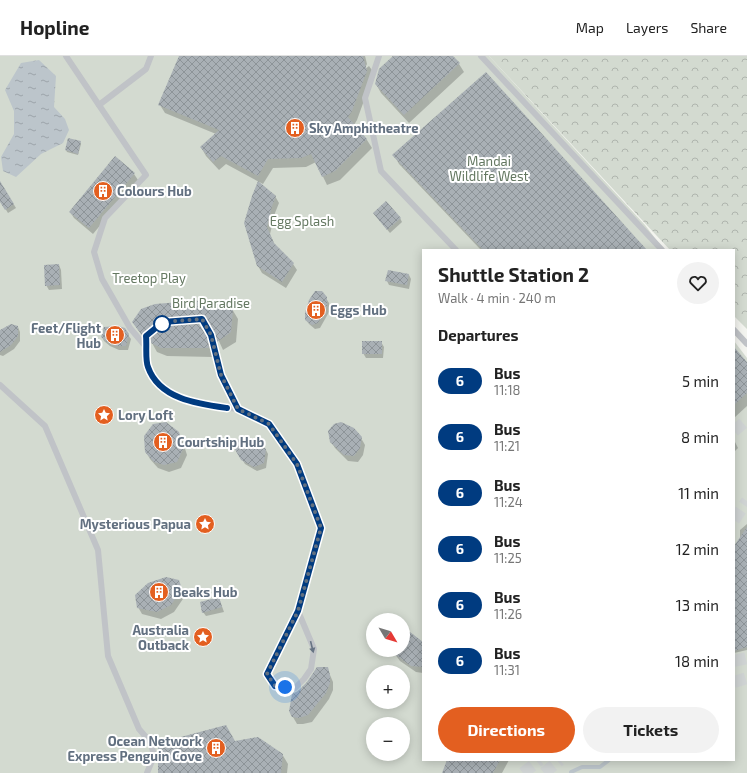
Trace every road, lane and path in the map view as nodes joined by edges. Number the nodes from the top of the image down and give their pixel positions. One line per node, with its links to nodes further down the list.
1 (66, 56): 5 (lane)
2 (151, 56): 5 (lane)
3 (379, 56): 6 (lane)
4 (481, 56): 7 (lane)
5 (99, 105): 10 (lane)
6 (455, 249)
7 (661, 249)
8 (735, 331): 9 (lane)
9 (747, 344)
10 (147, 348): 12 (lane); 12 (lane)
11 (0, 385): 14 (lane)
12 (238, 409): 13 (lane)
13 (298, 611): 13 (lane, one-way to 13)
14 (147, 773)

